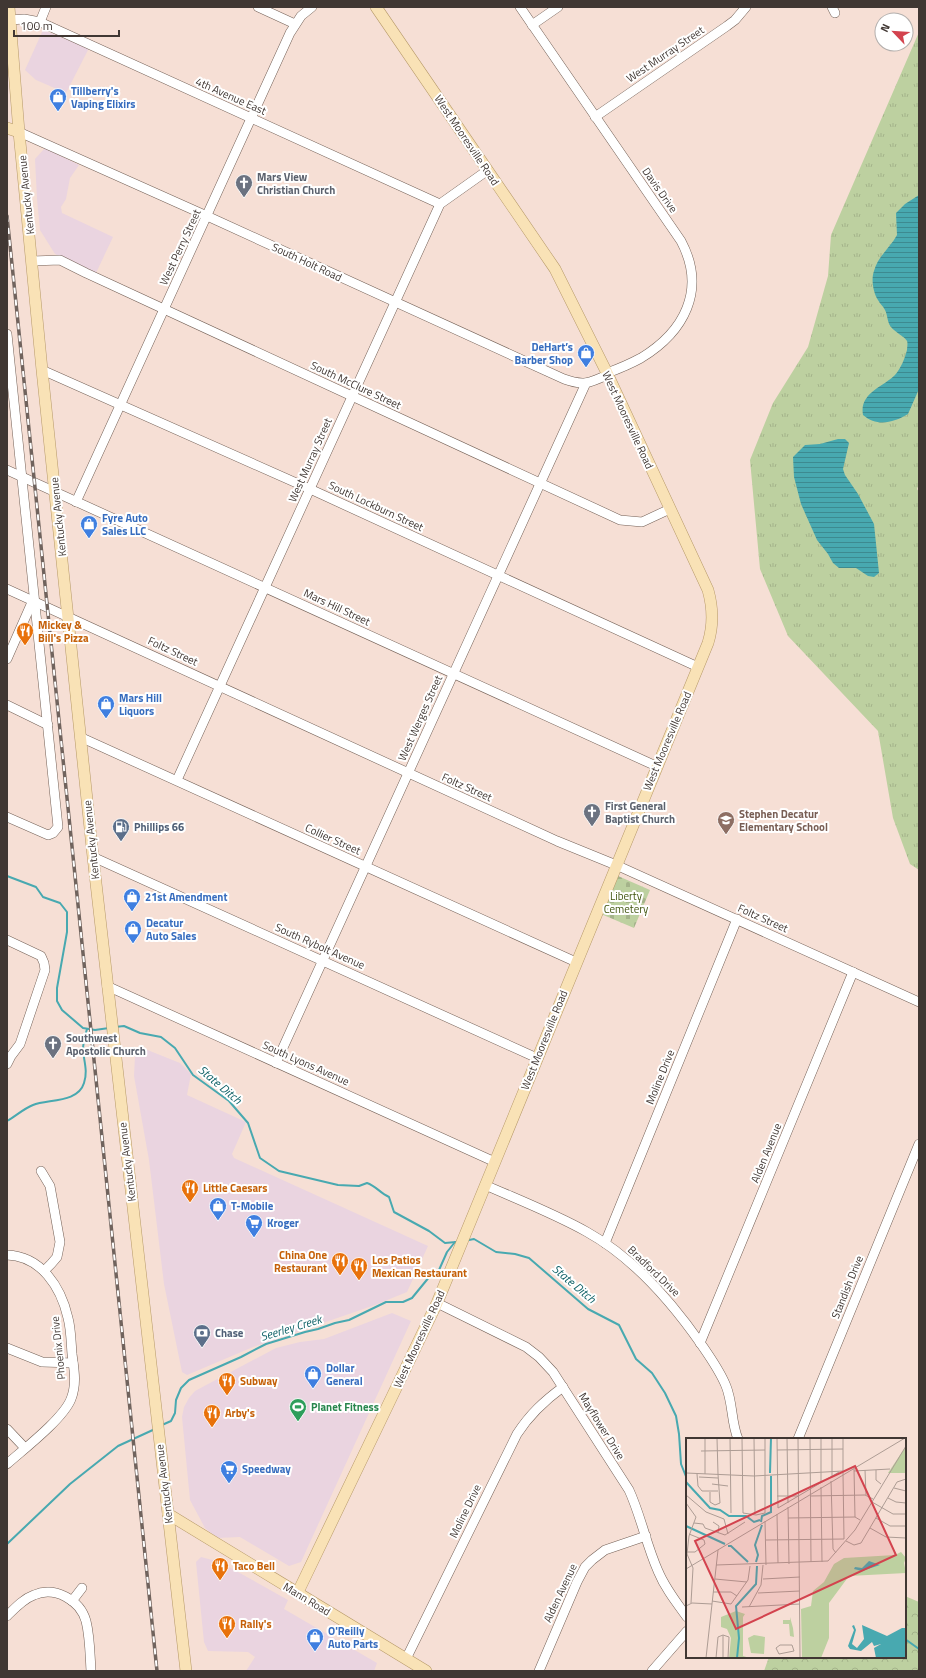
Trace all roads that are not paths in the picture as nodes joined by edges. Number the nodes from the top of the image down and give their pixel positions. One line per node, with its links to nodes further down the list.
1 (9, 7): 9 (main road, Kentucky Avenue)
2 (46, 7): 10 (street)
3 (258, 7): 11 (street)
4 (312, 7): 11 (street, West Perry Street)
5 (376, 7): 17 (main road, West Mooresville Road)
6 (520, 7): 12 (street, Davis Drive)
7 (558, 7): 12 (street)
8 (746, 7): 13 (street, West Murray Street)
9 (10, 20): 10 (street, 4th Avenue East); 16 (main road, Kentucky Avenue)
10 (40, 22): 14 (street, 4th Avenue East)
11 (295, 24): 14 (street, West Perry Street)
12 (532, 24): 13 (street, Davis Drive)
13 (595, 116): 26 (street, Davis Drive)
14 (251, 118): 18 (street, 4th Avenue East); 19 (street, West Perry Street)
15 (7, 128): 16 (main road, South Holt Road)
16 (20, 132): 19 (street, South Holt Road); 20 (main road, Kentucky Avenue)
17 (488, 170): 18 (street, West Murray Street); 26 (main road, West Mooresville Road)
18 (440, 204): 21 (street, West Murray Street)
19 (207, 216): 21 (street, South Holt Road); 22 (street, West Perry Street)
20 (32, 261): 22 (street, South McClure Street); 25 (main road, Kentucky Avenue)
21 (394, 302): 27 (street, South Holt Road); 28 (street, West Murray Street)
22 (164, 310): 28 (street, South McClure Street); 29 (street, West Perry Street)
23 (7, 334): 24 (street)
24 (8, 353): 31 (street)
25 (42, 370): 29 (street, South Lockburn Street); 34 (main road, Kentucky Avenue)
26 (607, 374): 27 (street, South Holt Road); 36 (main road, West Mooresville Road)
27 (586, 383): 32 (street, West Werges Street)
28 (352, 396): 32 (street, South McClure Street); 33 (street, West Murray Street)
29 (121, 404): 33 (street, South Lockburn Street); 35 (street, West Perry Street)
30 (7, 470): 31 (street, Mars Hill Street)
31 (23, 478): 34 (street, Mars Hill Street); 40 (street)
32 (540, 483): 36 (street, South McClure Street); 37 (street, West Werges Street)
33 (310, 489): 37 (street, South Lockburn Street); 38 (street, West Murray Street)
34 (55, 492): 35 (street, Mars Hill Street); 41 (main road, Kentucky Avenue)
35 (76, 502): 38 (street, Mars Hill Street)
36 (670, 509): 43 (main road, West Mooresville Road)
37 (498, 575): 43 (street, South Lockburn Street); 44 (street, West Werges Street)
38 (264, 588): 44 (street, Mars Hill Street); 45 (street, West Murray Street)
39 (7, 589): 40 (street, Foltz Street)
40 (34, 601): 41 (street, Foltz Street); 42 (street); 47 (street)
41 (68, 616): 45 (street, Foltz Street); 48 (main road, Kentucky Avenue)
42 (7, 659)
43 (698, 667): 49 (main road, West Mooresville Road)
44 (453, 674): 49 (street, Mars Hill Street); 50 (street, West Werges Street)
45 (219, 686): 50 (street, Foltz Street); 51 (street, West Murray Street)
46 (7, 705): 47 (street)
47 (48, 725): 52 (street)
48 (80, 737): 51 (street, Collier Street); 53 (main road, Kentucky Avenue)
49 (656, 766): 54 (main road, West Mooresville Road)
50 (408, 773): 54 (street, Foltz Street); 55 (street, West Werges Street)
51 (177, 780): 55 (street, Collier Street)
52 (7, 817)
53 (93, 857): 58 (street, South Rybolt Avenue); 61 (main road, Kentucky Avenue)
54 (616, 865): 56 (street, Foltz Street); 59 (main road, West Mooresville Road)
55 (366, 866): 58 (street, West Werges Street); 59 (street, Collier Street)
56 (737, 919): 60 (street, Foltz Street); 70 (street, Moline Drive)
57 (7, 940): 63 (street)
58 (323, 961): 64 (street, South Rybolt Avenue); 65 (street, West Werges Street)
59 (576, 962): 64 (main road, West Mooresville Road)
60 (853, 972): 62 (street, Foltz Street); 74 (street, Alden Avenue)
61 (106, 986): 65 (street, South Lyons Avenue); 83 (main road, Kentucky Avenue)
62 (919, 1002)
63 (8, 1058)
64 (537, 1058): 67 (main road, West Mooresville Road)
65 (276, 1063): 67 (street, South Lyons Avenue)
66 (919, 1144): 80 (street, Standish Drive)
67 (495, 1162): 69 (main road, West Mooresville Road)
68 (41, 1171): 72 (street)
69 (485, 1185): 70 (street, Bradford Drive); 73 (main road, West Mooresville Road)
70 (605, 1243): 74 (street, Bradford Drive)
71 (7, 1255): 72 (street, Phoenix Drive)
72 (44, 1271): 76 (street, Phoenix Drive)
73 (437, 1303): 77 (street, Mayflower Drive); 86 (main road, West Mooresville Road)
74 (700, 1343): 79 (street, Bradford Drive)
75 (7, 1348): 76 (street)
76 (73, 1363): 81 (street, Phoenix Drive)
77 (563, 1387): 84 (street, Mayflower Drive); 91 (street, Moline Drive)
78 (7, 1429): 81 (street)
79 (738, 1438)
80 (798, 1438)
81 (25, 1448): 82 (street, Phoenix Drive)
82 (7, 1464)
83 (168, 1514): 86 (main road, Mann Road); 94 (main road, Kentucky Avenue)
84 (646, 1536): 89 (street, Mayflower Drive); 96 (street, Alden Avenue)
85 (82, 1588): 87 (street)
86 (298, 1592): 91 (main road, Mann Road)
87 (72, 1601): 88 (street); 93 (street)
88 (7, 1616)
89 (686, 1616)
90 (686, 1632): 92 (street)
91 (406, 1659): 95 (main road, Mann Road)
92 (656, 1669)
93 (91, 1671)
94 (186, 1671)
95 (426, 1671)
96 (539, 1671)

